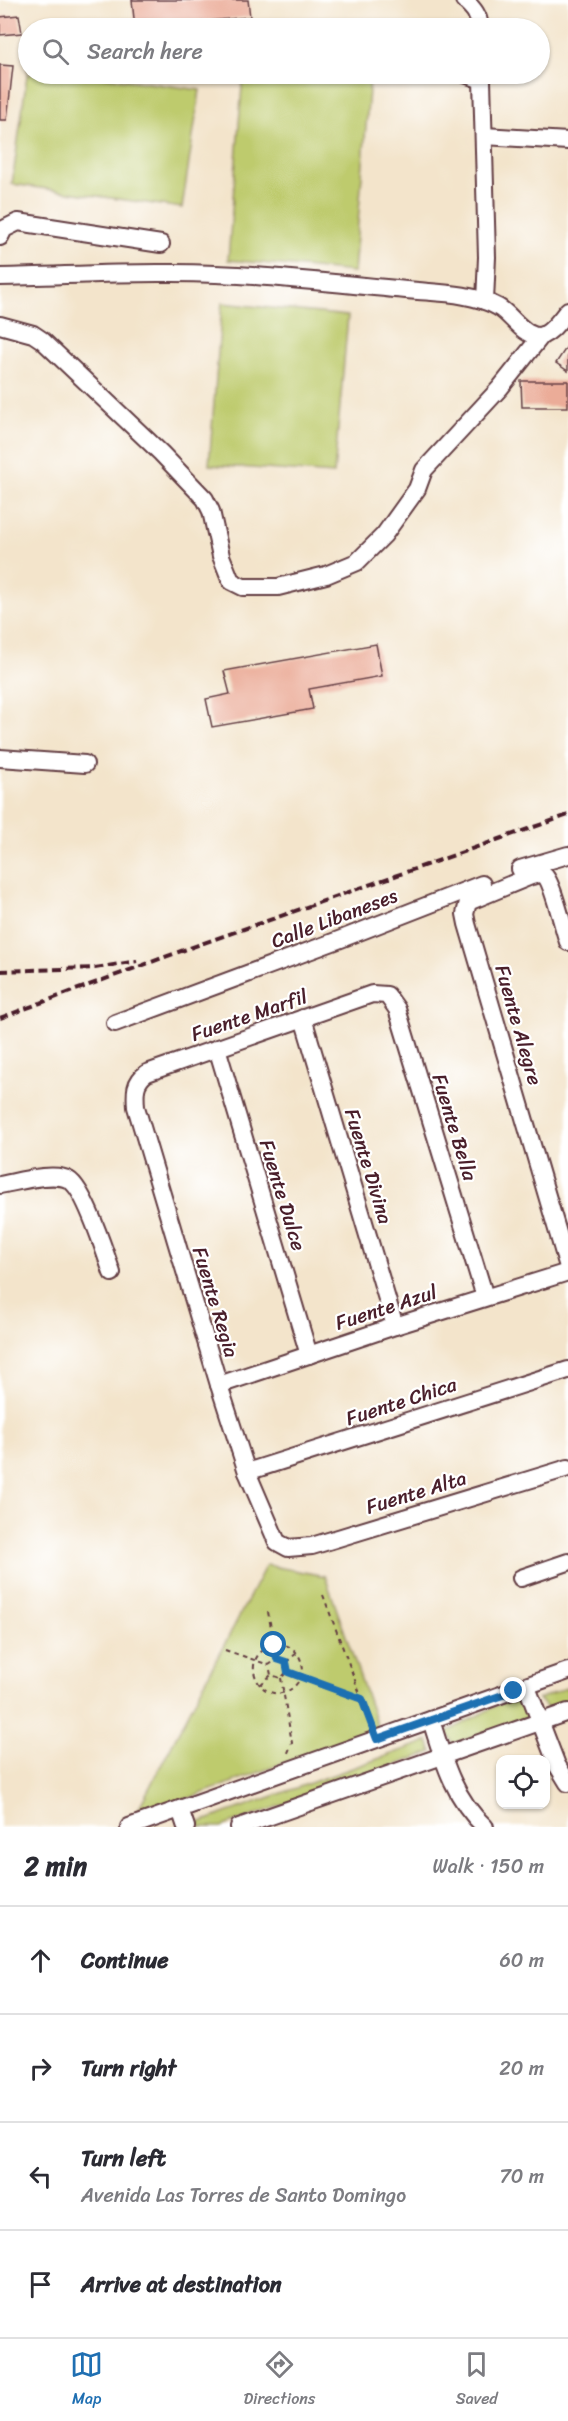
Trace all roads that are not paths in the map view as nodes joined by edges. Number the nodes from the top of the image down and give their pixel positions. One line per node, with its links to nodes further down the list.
1 (464, 0): 2 (street)
2 (479, 18)
3 (482, 84): 4 (street)
4 (484, 136): 5 (street); 9 (street)
5 (568, 141)
6 (0, 237): 7 (street)
7 (161, 244)
8 (0, 277): 9 (street)
9 (492, 305): 12 (street)
10 (568, 310): 12 (street)
11 (0, 325): 12 (street)
12 (542, 335)
13 (0, 758): 14 (street)
14 (85, 764)
15 (568, 855): 19 (street, Calle Libaneses)
16 (568, 942): 23 (street, Fuente Alegre)
17 (364, 997): 18 (street, Fuente Marfil); 26 (street, Fuente Bella)
18 (303, 1018): 20 (street, Fuente Marfil); 27 (street, Fuente Divina)
19 (115, 1023)
20 (217, 1048): 21 (street, Fuente Marfil); 28 (street, Fuente Dulce)
21 (147, 1073): 30 (street, Fuente Regia)
22 (0, 1185): 25 (street)
23 (568, 1267)
24 (568, 1272): 26 (street, Fuente Azul)
25 (112, 1273)
26 (484, 1297): 27 (street, Fuente Azul)
27 (394, 1326): 28 (street, Fuente Azul)
28 (309, 1355): 30 (street, Fuente Azul)
29 (568, 1370): 32 (street, Fuente Chica)
30 (219, 1385): 32 (street, Fuente Regia)
31 (568, 1468): 33 (street, Fuente Alta)
32 (248, 1472): 33 (street, Fuente Regia)
33 (277, 1542)
34 (568, 1562): 35 (street)
35 (520, 1578)
36 (568, 1671): 37 (street)
37 (527, 1687): 39 (street); 40 (street)
38 (568, 1712): 40 (street)
39 (431, 1720): 41 (street); 43 (street)
40 (539, 1722): 41 (street); 42 (street)
41 (443, 1756): 46 (street); 47 (street)
42 (568, 1783)
43 (180, 1809): 44 (street); 45 (street)
44 (129, 1827)
45 (186, 1827)
46 (239, 1827)
47 (485, 1827)

